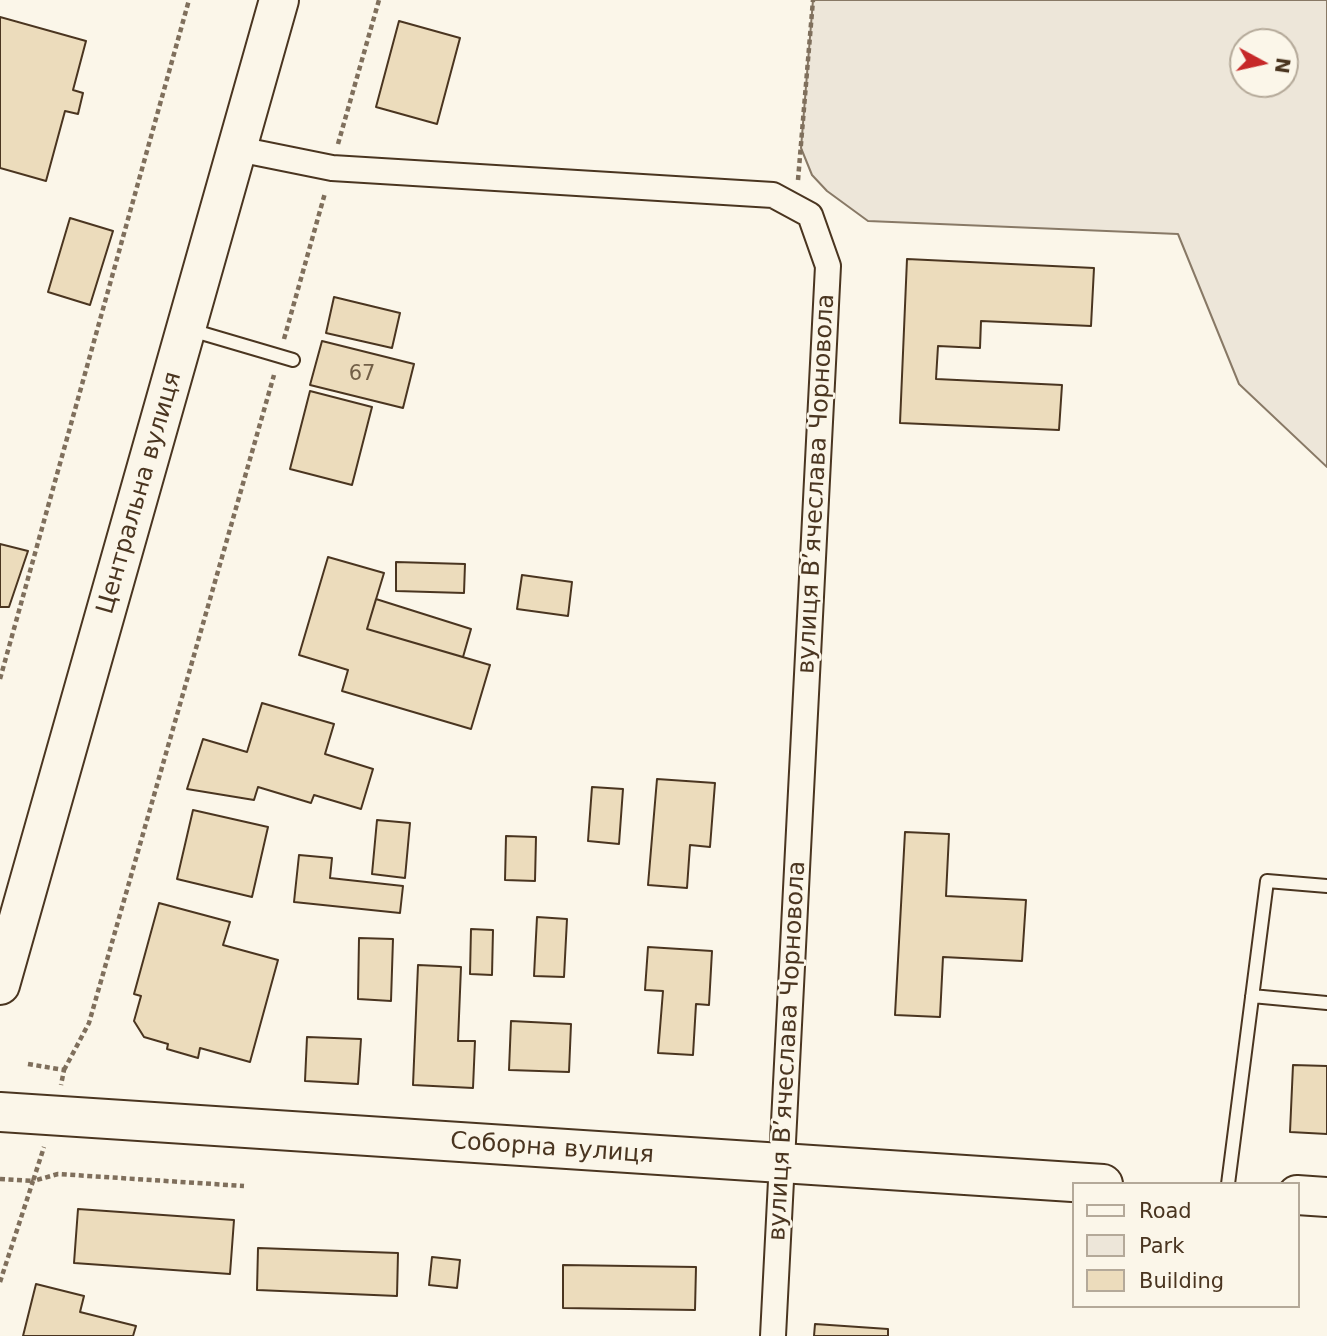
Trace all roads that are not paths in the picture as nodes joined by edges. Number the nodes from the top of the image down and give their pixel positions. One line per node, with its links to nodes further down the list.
1 (279, 0): 2 (main road, Центральна вулиця)
2 (238, 149): 3 (main road, Центральна вулиця); 10 (street, вулиця Вʼячеслава Чорновола)
3 (187, 329): 4 (lane); 6 (main road, Центральна вулиця)
4 (293, 360)
5 (1327, 886): 7 (lane)
6 (0, 985)
7 (1252, 996): 8 (lane); 12 (lane)
8 (1327, 1003)
9 (0, 1112): 10 (main road, Соборна вулиця)
10 (782, 1165): 11 (main road, Соборна вулиця); 15 (street, вулиця Вʼячеслава Чорновола)
11 (1072, 1182)
12 (1228, 1182)
13 (1299, 1195): 14 (main road)
14 (1327, 1197)
15 (773, 1336)

